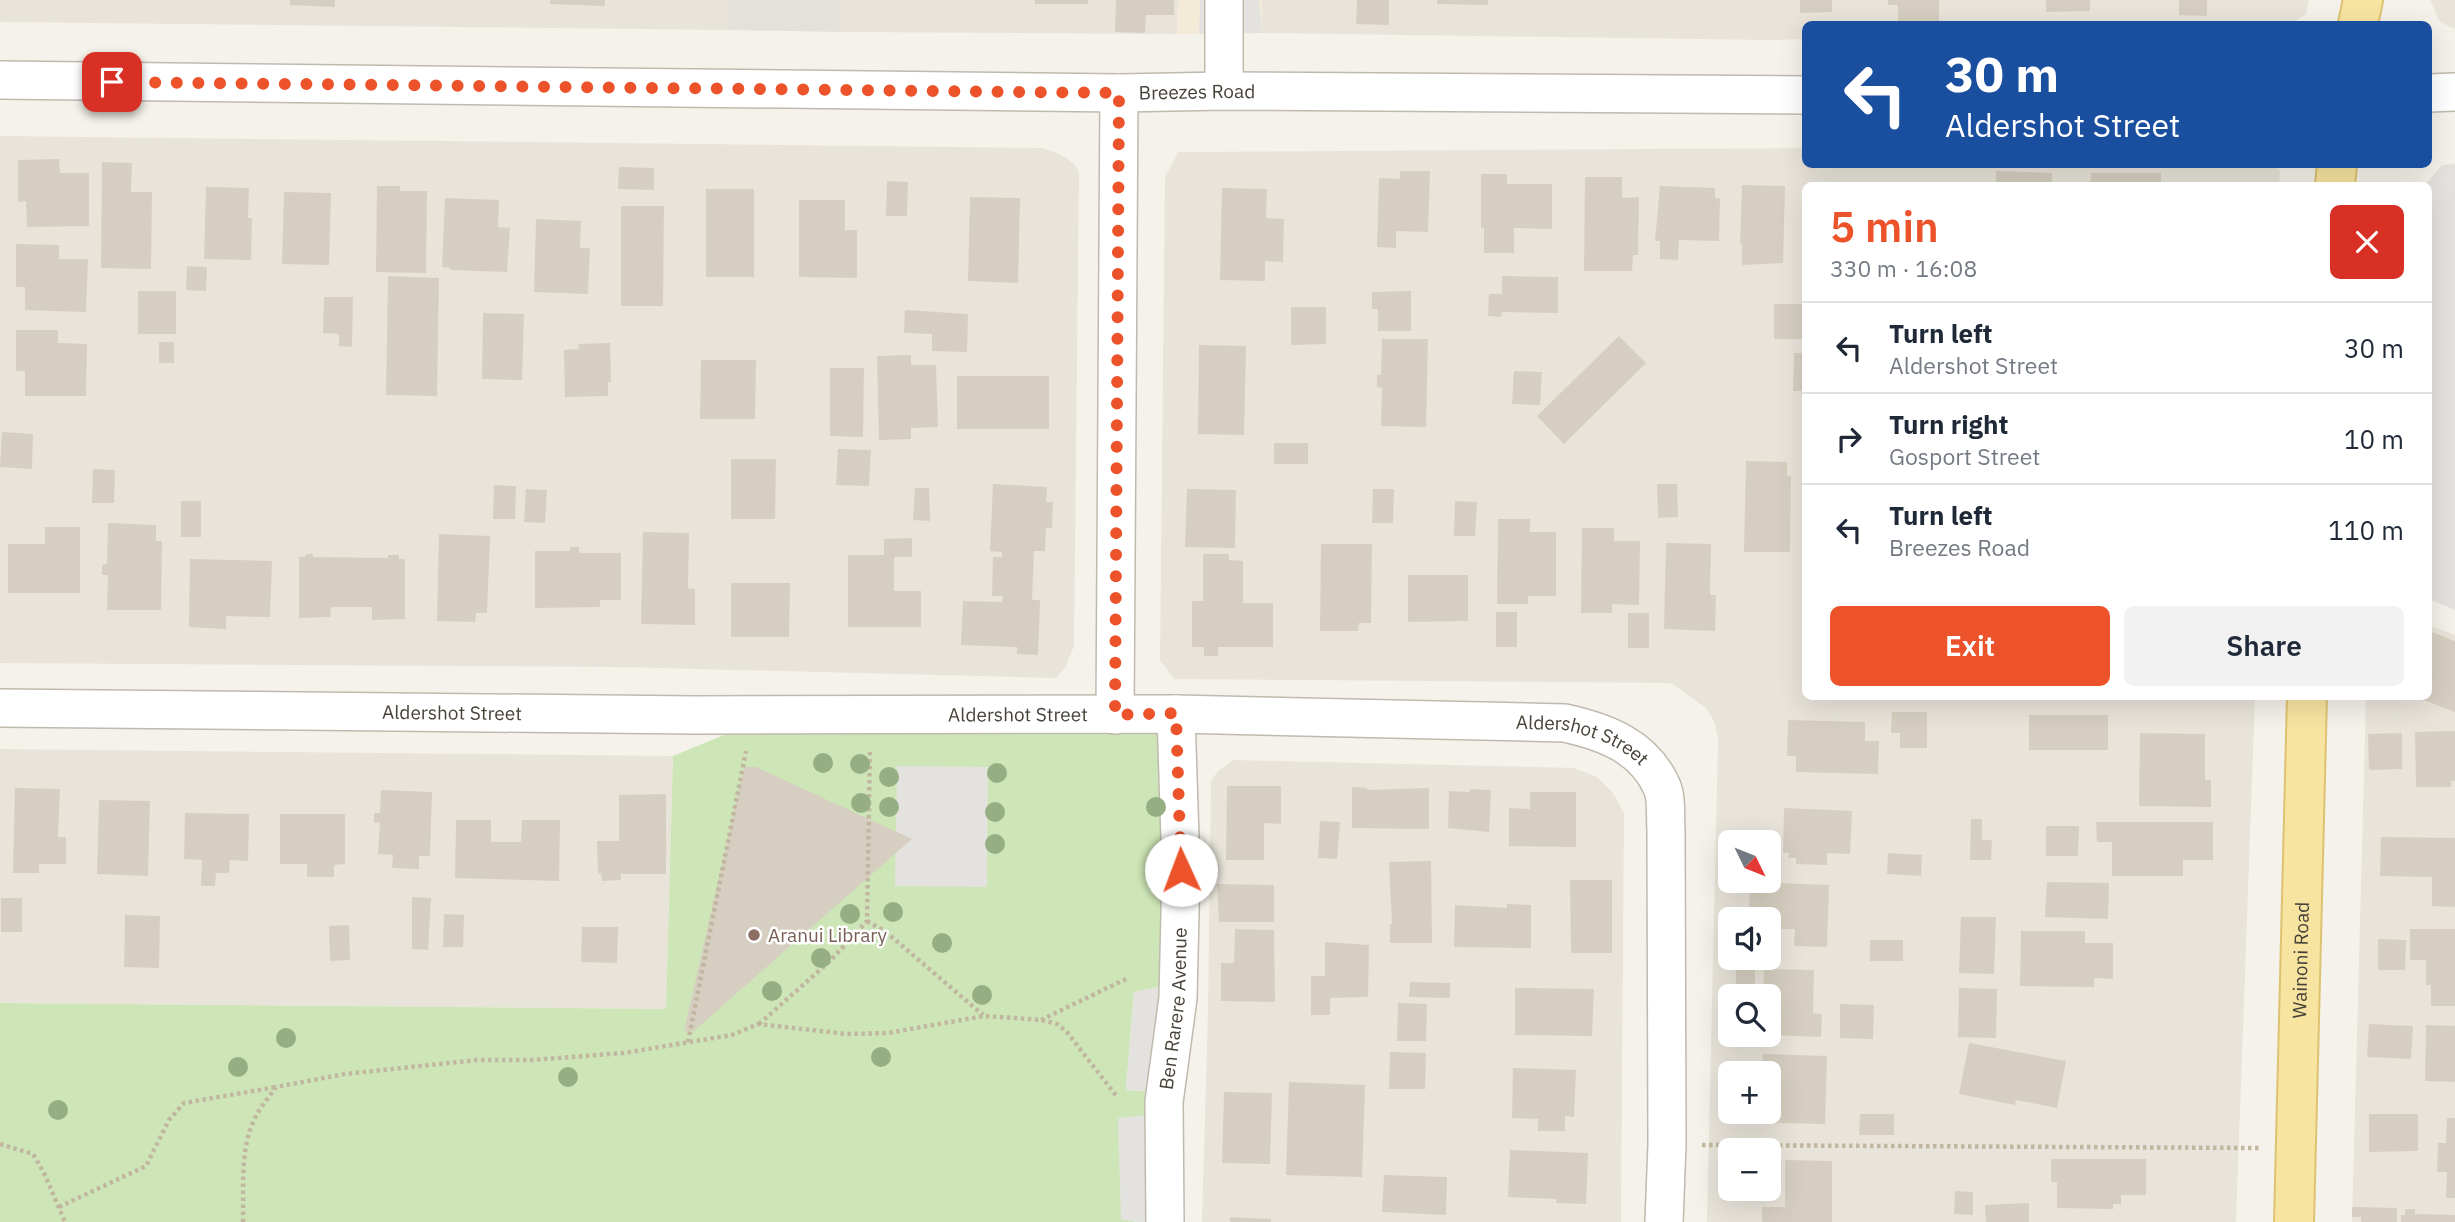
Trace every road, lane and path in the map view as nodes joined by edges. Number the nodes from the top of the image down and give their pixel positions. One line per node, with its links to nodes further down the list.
1 (1224, 0): 5 (street)
2 (2363, 0): 3 (main road)
3 (2359, 21)
4 (0, 80): 7 (street, Breezes Road)
5 (1224, 91): 7 (street, Breezes Road); 9 (street, Breezes Road)
6 (2455, 92): 8 (street)
7 (1119, 93): 14 (street)
8 (2432, 93)
9 (1802, 95)
10 (2307, 700): 26 (main road, Wainoni Road)
11 (0, 708): 13 (street, Aldershot Street)
12 (1176, 713): 14 (street, Aldershot Street); 25 (street, Aldershot Street); 30 (street, Ben Rarere Avenue)
13 (775, 714): 14 (street, Aldershot Street); 21 (path)
14 (1115, 715)
15 (870, 749): 16 (path)
16 (867, 921): 18 (path); 20 (path)
17 (1128, 978): 19 (path)
18 (984, 1016): 19 (path); 20 (path)
19 (1041, 1020): 23 (path)
20 (758, 1024): 21 (path)
21 (688, 1042): 22 (path)
22 (276, 1087): 27 (path); 29 (path)
23 (1118, 1098)
24 (0, 1144): 27 (path)
25 (1667, 1145): 26 (path); 31 (street, Aldershot Street)
26 (2296, 1148): 32 (main road, Wainoni Road)
27 (59, 1206): 28 (path)
28 (65, 1222)
29 (243, 1222)
30 (1165, 1222)
31 (1664, 1222)
32 (2294, 1222)

